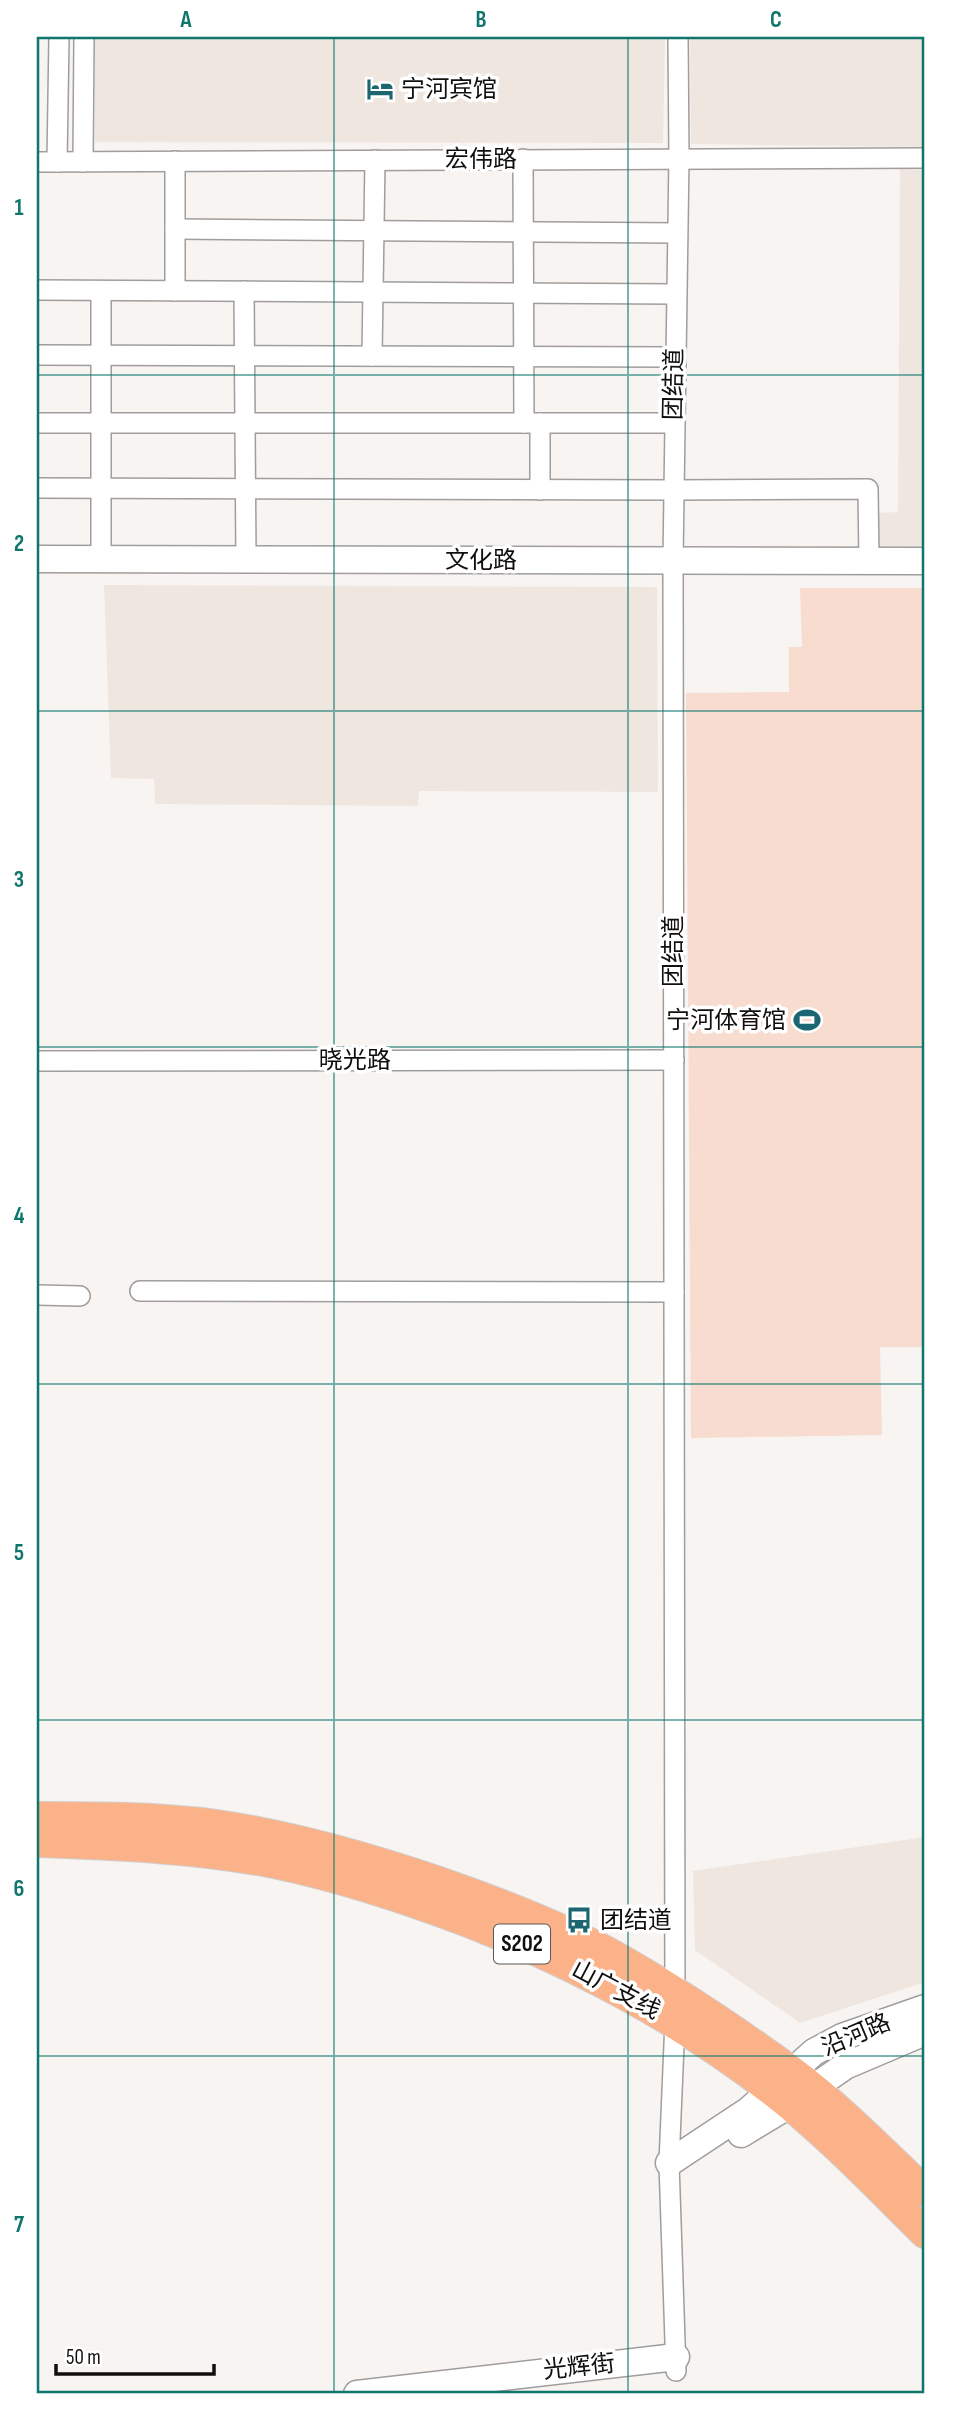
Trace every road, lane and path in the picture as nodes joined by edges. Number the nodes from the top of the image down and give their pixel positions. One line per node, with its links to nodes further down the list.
1 (58, 37): 10 (street)
2 (84, 37): 11 (street)
3 (678, 37): 4 (street, 团结道)
4 (679, 158): 5 (street, 宏伟路); 6 (street, 宏伟路); 15 (street, 团结道)
5 (925, 158)
6 (523, 159): 7 (street, 宏伟路); 14 (street)
7 (375, 160): 8 (street, 宏伟路); 13 (street)
8 (175, 161): 11 (street, 宏伟路); 12 (street)
9 (37, 162): 10 (street, 宏伟路)
10 (57, 162): 11 (street, 宏伟路)
11 (83, 162)
12 (175, 229): 13 (street); 18 (street)
13 (374, 231): 14 (street); 20 (street)
14 (523, 232): 15 (street); 21 (street)
15 (677, 233): 22 (street, 团结道)
16 (37, 290): 17 (street)
17 (101, 291): 18 (street); 24 (street)
18 (175, 291): 19 (street)
19 (244, 291): 20 (street); 25 (street)
20 (373, 292): 21 (street); 26 (street)
21 (523, 293): 22 (street); 27 (street)
22 (676, 294): 28 (street, 团结道)
23 (37, 355): 24 (street)
24 (101, 356): 25 (street); 30 (street)
25 (243, 356): 26 (street); 31 (street)
26 (372, 356): 27 (street)
27 (524, 357): 28 (street); 32 (street)
28 (674, 357): 33 (street, 团结道)
29 (37, 423): 30 (street)
30 (101, 423): 31 (street); 35 (street)
31 (243, 423): 32 (street); 36 (street)
32 (532, 423): 33 (street); 37 (street)
33 (673, 423): 38 (street, 团结道)
34 (37, 488): 35 (street)
35 (101, 489): 36 (street); 40 (street)
36 (245, 489): 37 (street); 41 (street)
37 (540, 490): 38 (street)
38 (674, 490): 42 (street, 团结道); 43 (street)
39 (37, 559): 40 (street, 文化路)
40 (100, 559): 41 (street, 文化路)
41 (246, 560): 42 (street, 文化路)
42 (673, 560): 43 (street, 文化路); 46 (street, 团结道)
43 (869, 560): 44 (street, 文化路)
44 (925, 561)
45 (37, 1060): 46 (street, 晓光路)
46 (674, 1060): 48 (street, 团结道)
47 (140, 1291): 48 (street)
48 (674, 1292): 53 (street, 团结道)
49 (37, 1296): 50 (street)
50 (80, 1296)
51 (37, 1817): 53 (main road, 山广支线 / S202)
52 (37, 1842): 55 (main road, 山广支线 / S202)
53 (675, 1992): 55 (street, 团结道); 57 (main road, 山广支线 / S202)
54 (925, 2008): 57 (street, 沿河路)
55 (675, 2021): 57 (main road, 山广支线 / S202); 58 (street, 团结道)
56 (925, 2032): 57 (street, 沿河路)
57 (791, 2089): 58 (street); 59 (main road, 山广支线 / S202); 60 (main road, 山广支线 / S202)
58 (670, 2172): 61 (street, 团结道)
59 (925, 2192)
60 (925, 2233)
61 (676, 2364): 62 (street, 光辉街); 63 (street, 光辉街)
62 (357, 2394)
63 (437, 2394)

